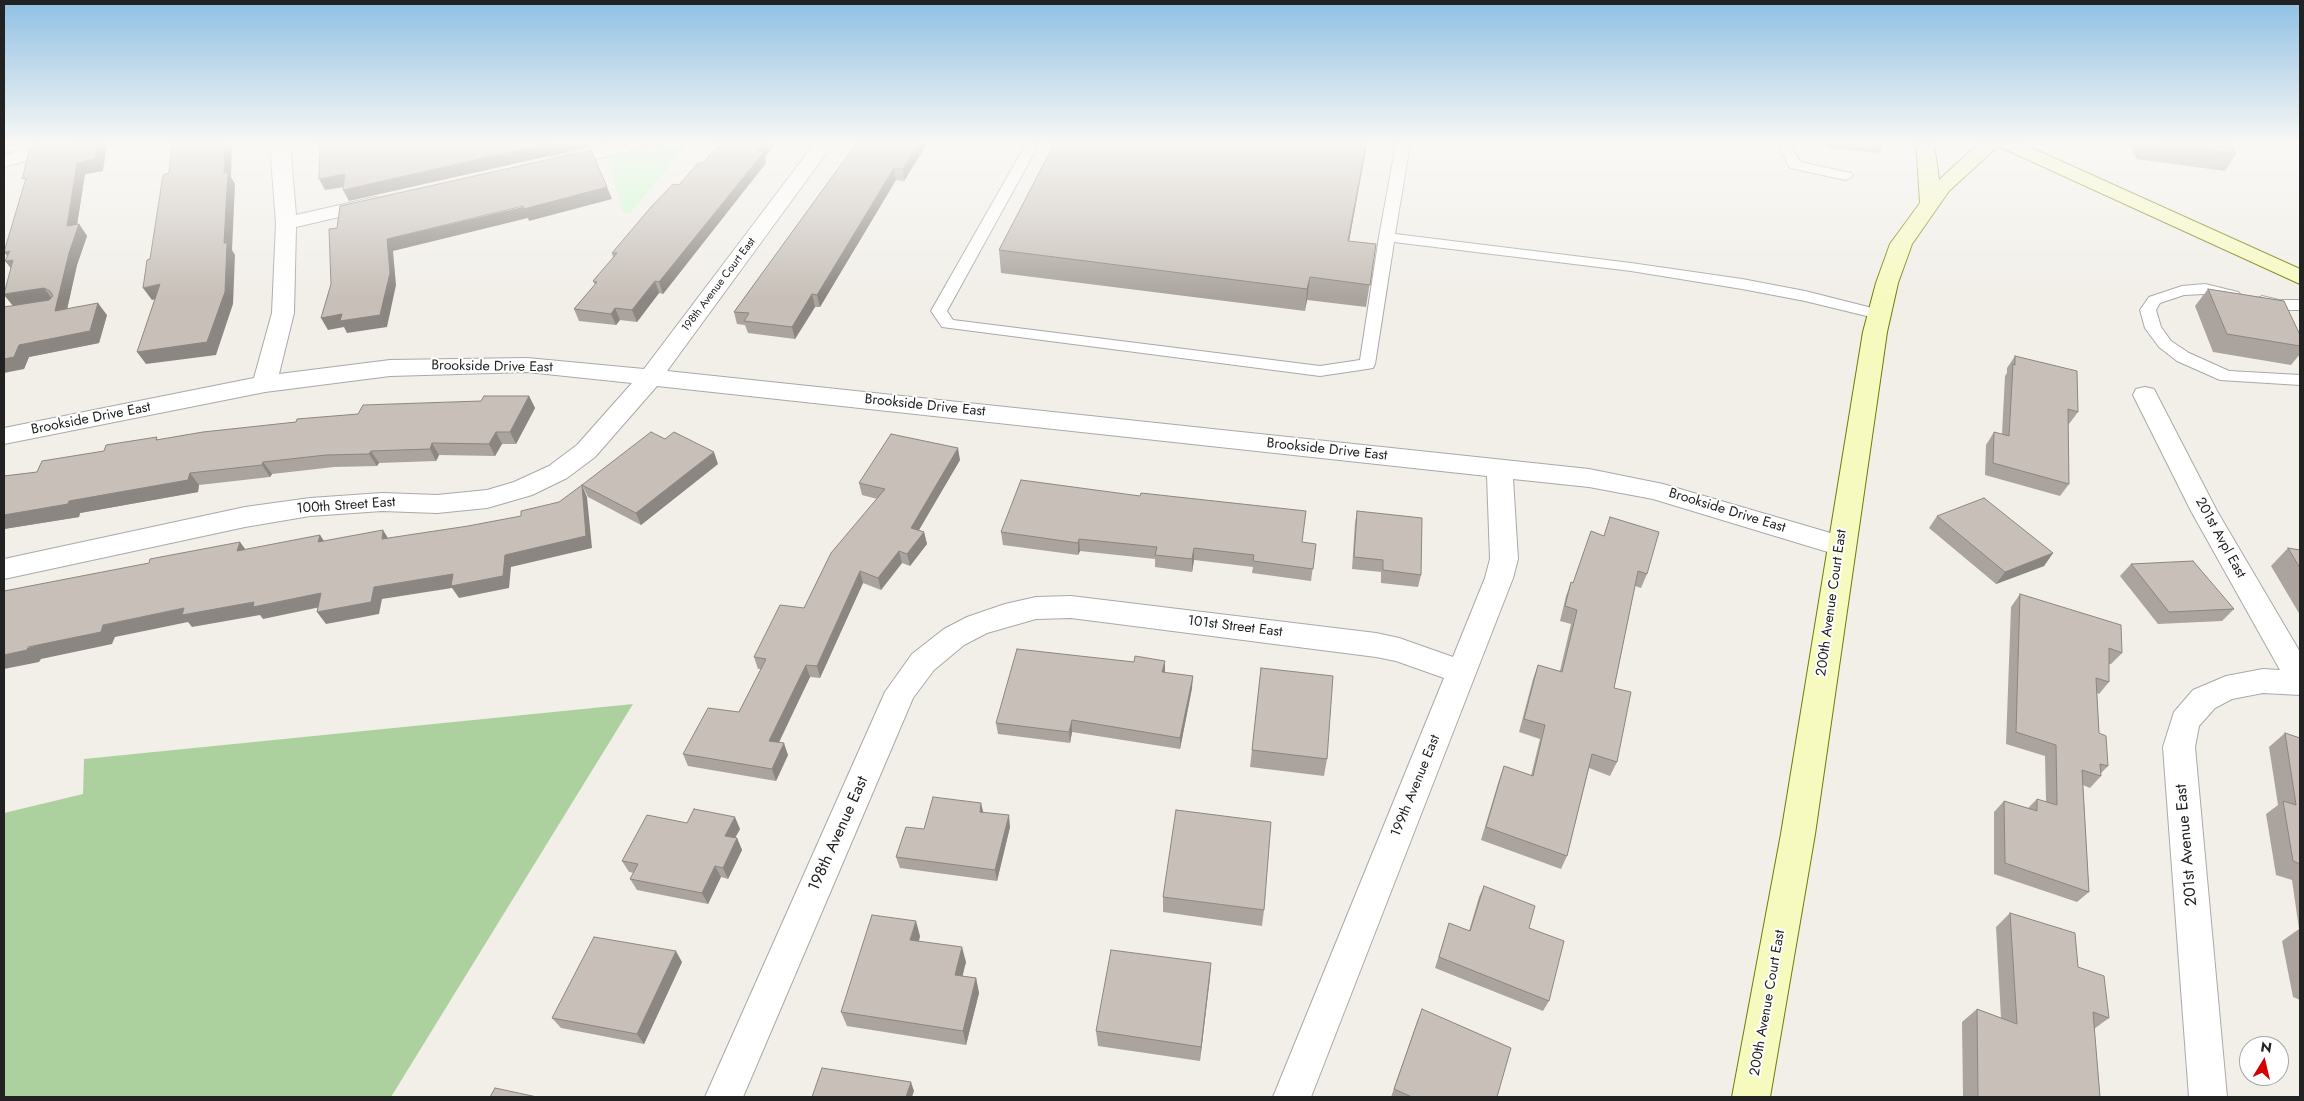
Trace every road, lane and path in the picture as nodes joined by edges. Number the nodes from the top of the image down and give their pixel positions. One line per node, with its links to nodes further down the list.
1 (284, 195): 10 (street)
2 (786, 195): 15 (street, 198th Avenue Court East)
3 (1004, 195): 11 (lane)
4 (1394, 195): 11 (lane)
5 (1929, 195): 9 (main road)
6 (1936, 195): 9 (main road, 200th Avenue Court East)
7 (2120, 195): 12 (main road)
8 (393, 199): 10 (street)
9 (1930, 204): 14 (main road, 200th Avenue Court East)
10 (286, 223): 17 (street)
11 (1386, 237): 14 (lane)
12 (2300, 277)
13 (2300, 305): 16 (lane)
14 (1879, 314): 21 (main road, 200th Avenue Court East)
15 (650, 378): 17 (street, Brookside Drive East); 20 (street, Brookside Drive East); 22 (street, 100th Street East)
16 (2300, 380)
17 (265, 384): 19 (street, Brookside Drive East)
18 (2145, 395): 25 (street, 201st Avpl East)
19 (4, 436)
20 (1500, 468): 21 (street, Brookside Drive East); 24 (street, 199th Avenue East)
21 (1841, 546): 29 (main road, 200th Avenue Court East)
22 (4, 569)
23 (1005, 615): 24 (street, 101st Street East); 27 (street, 198th Avenue East)
24 (1461, 672): 28 (street, 199th Avenue East)
25 (2300, 678)
26 (2300, 683): 30 (street, 201st Avenue East)
27 (724, 1097)
28 (1292, 1097)
29 (1751, 1097)
30 (2208, 1097)

